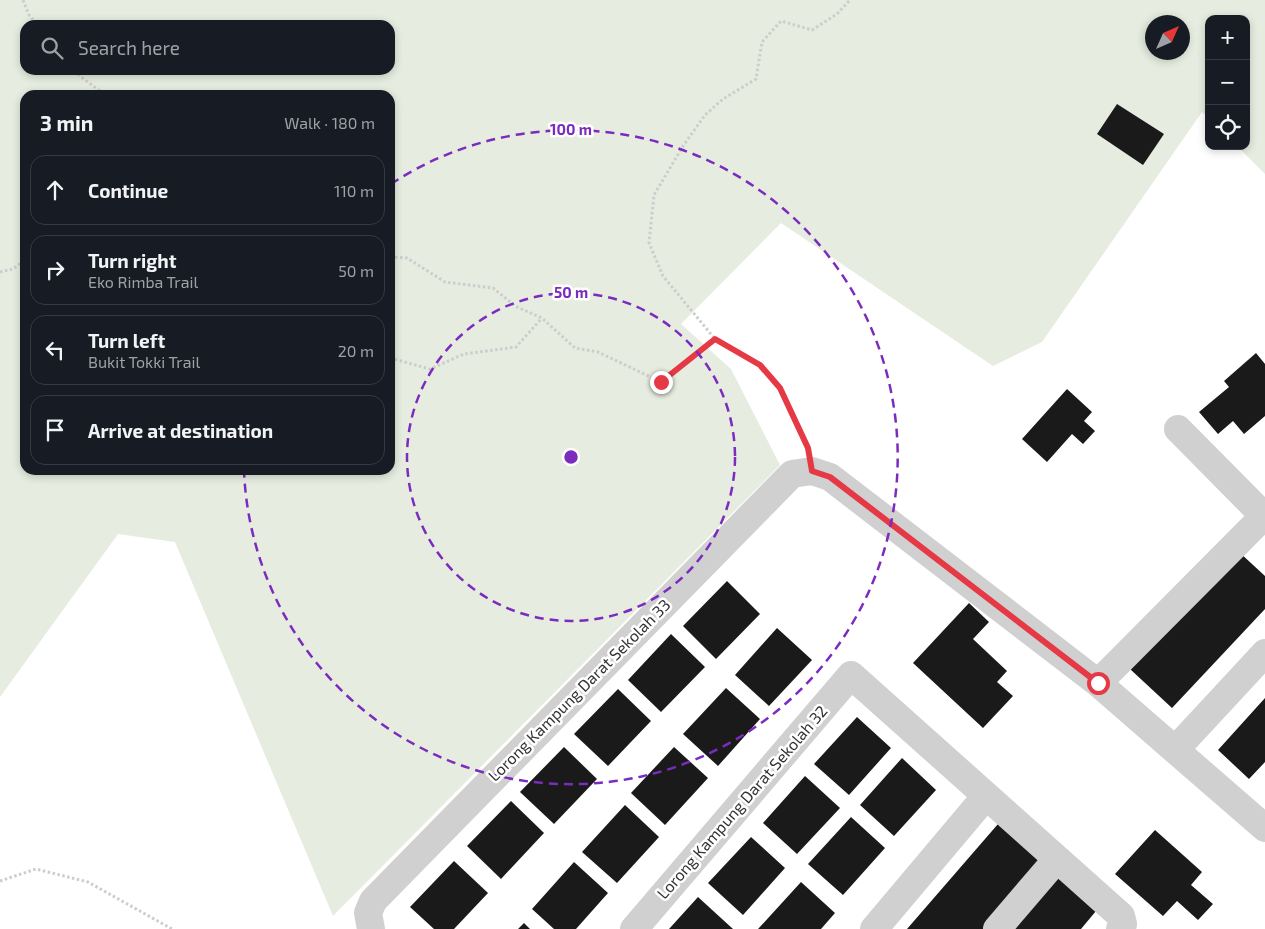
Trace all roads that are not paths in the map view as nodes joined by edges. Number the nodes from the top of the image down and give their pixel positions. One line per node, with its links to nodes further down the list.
1 (1178, 429): 2 (street)
2 (1265, 516): 4 (street)
3 (1265, 653): 5 (street)
4 (1098, 683): 5 (street); 10 (street, Lorong Kampung Darat Sekolah 33)
5 (1175, 750): 7 (street)
6 (986, 796): 8 (street); 11 (street, Lorong Kampung Darat Sekolah 32); 12 (street)
7 (1265, 828)
8 (1057, 859): 9 (street); 13 (street)
9 (1122, 926)
10 (371, 928)
11 (634, 929)
12 (874, 929)
13 (997, 929)

